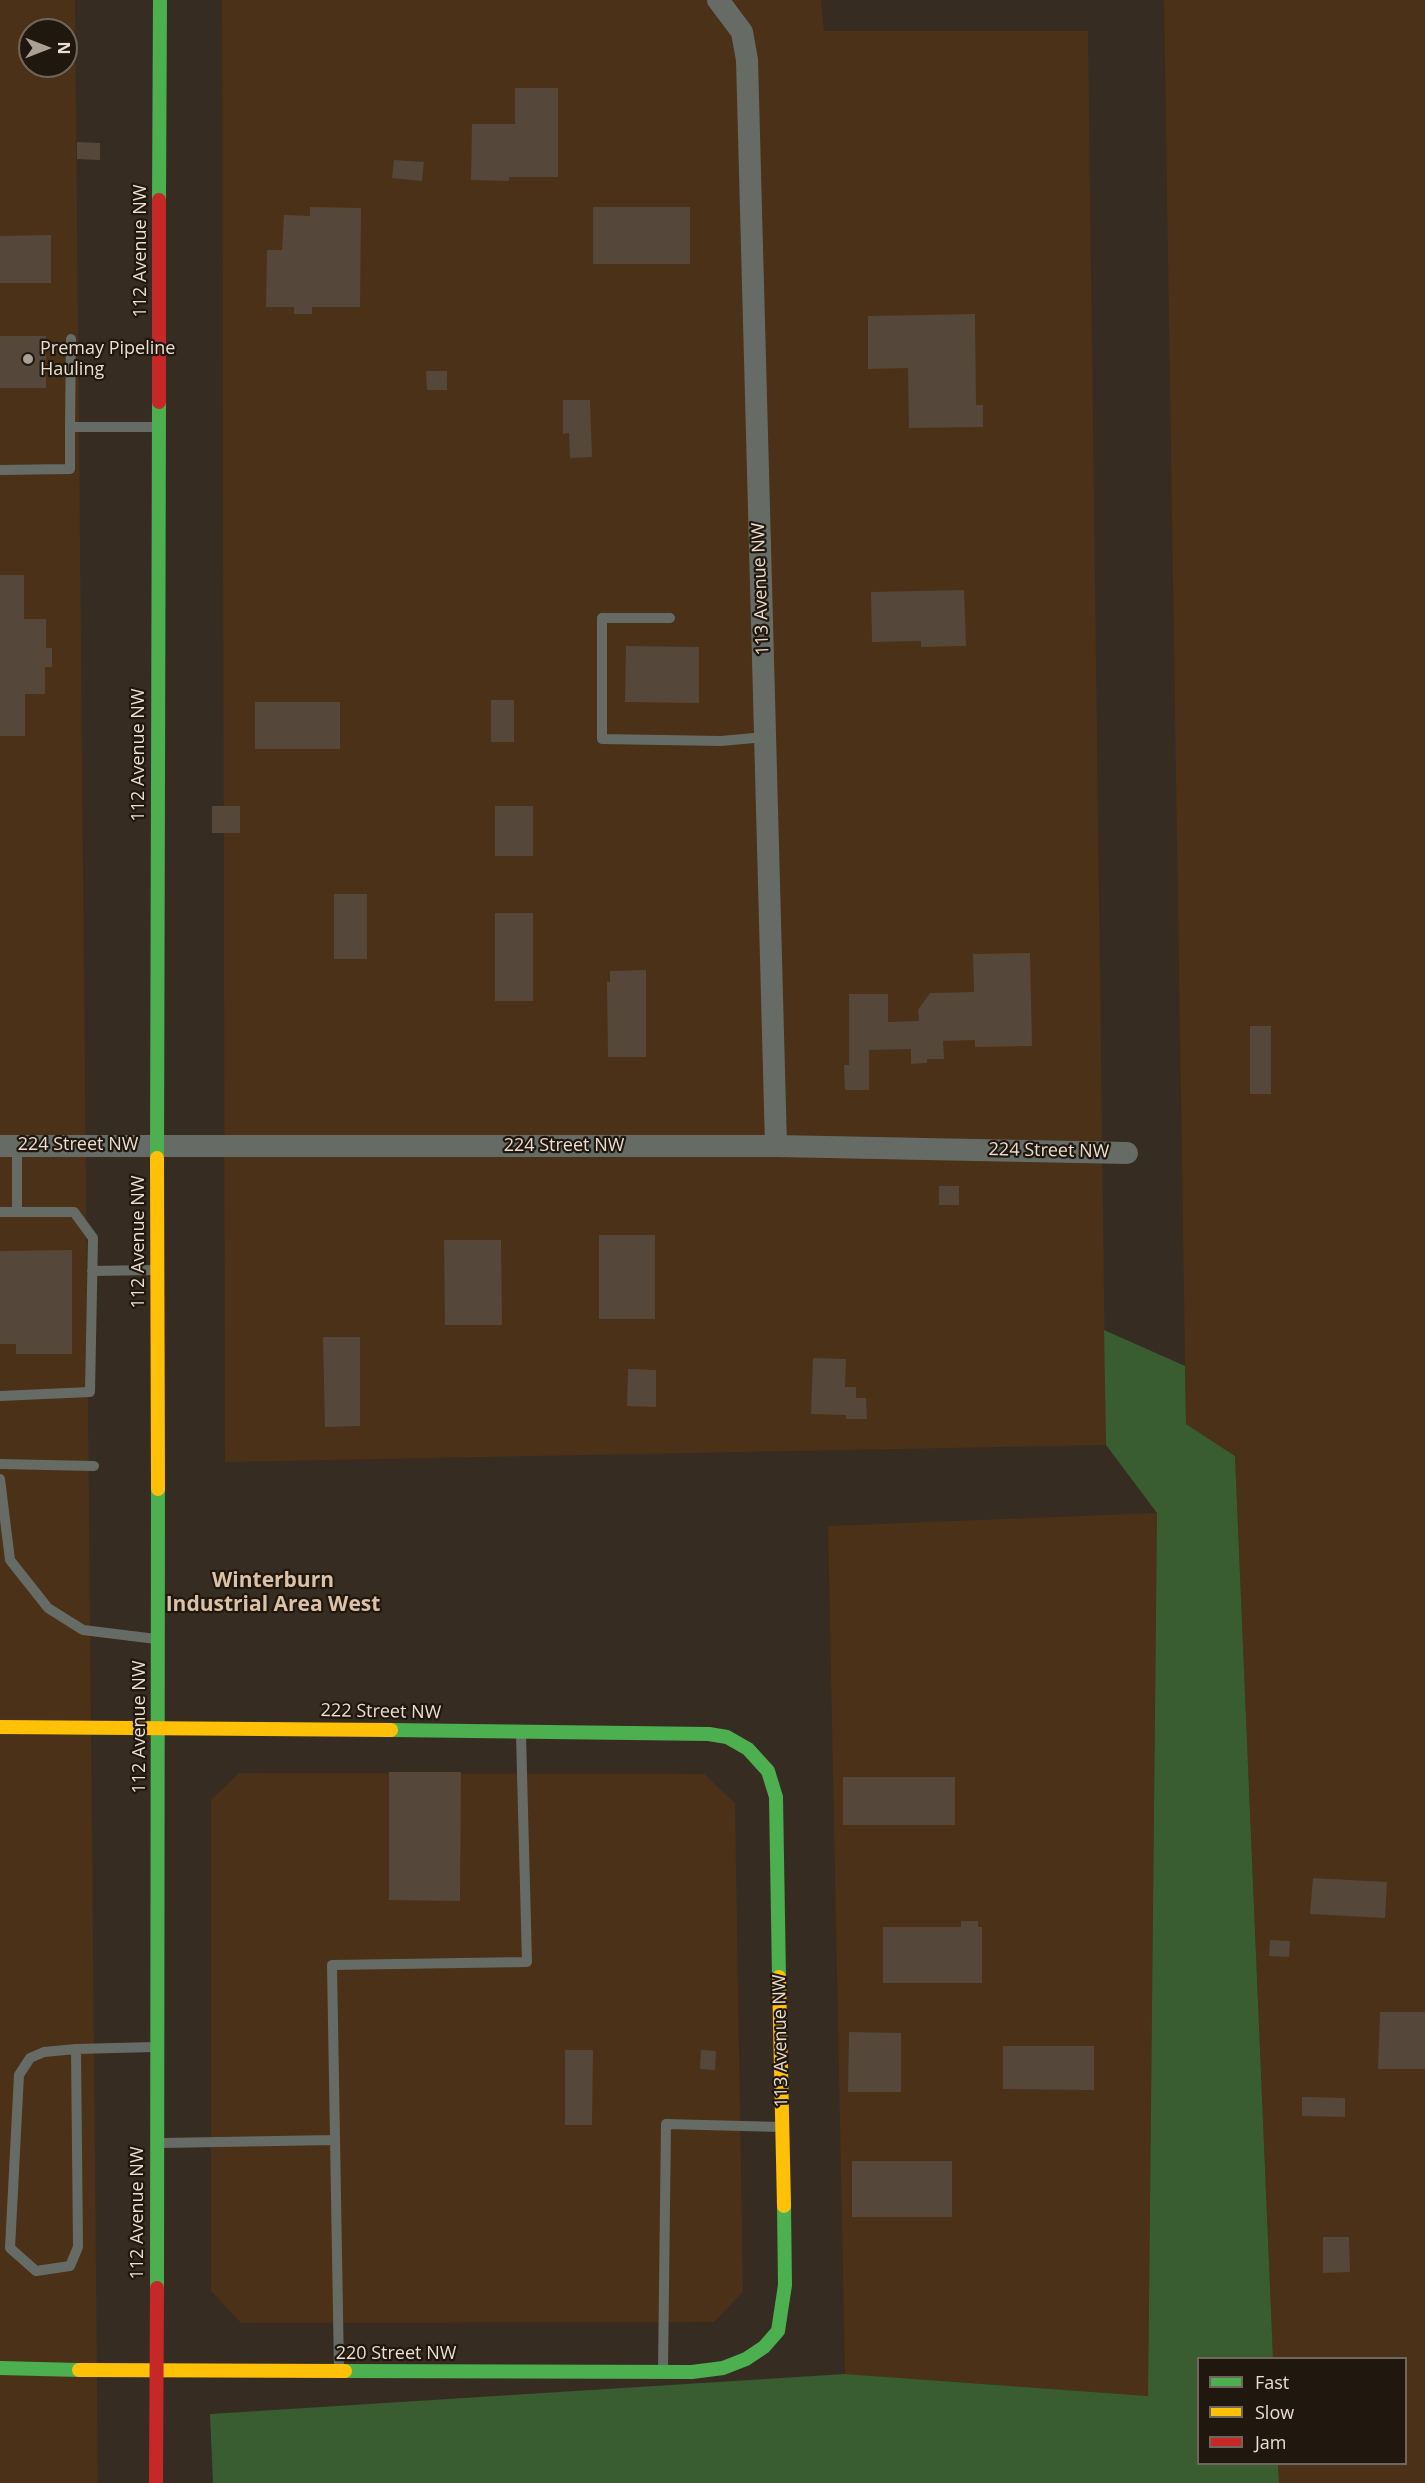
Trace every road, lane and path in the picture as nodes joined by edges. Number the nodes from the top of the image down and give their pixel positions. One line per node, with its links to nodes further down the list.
1 (160, 0): 5 (street, 112 Avenue NW)
2 (718, 0): 8 (street, 113 Avenue NW)
3 (71, 339): 4 (lane)
4 (70, 427): 5 (lane); 6 (lane)
5 (158, 427): 9 (street, 112 Avenue NW)
6 (0, 470)
7 (670, 618): 8 (lane)
8 (765, 737): 11 (street, 113 Avenue NW)
9 (157, 1145): 10 (street, 224 Street NW); 11 (street, 224 Street NW); 15 (street, 112 Avenue NW)
10 (9, 1146): 14 (lane)
11 (776, 1146): 12 (street, 224 Street NW)
12 (1127, 1153)
13 (0, 1212): 14 (lane)
14 (16, 1212): 16 (lane)
15 (157, 1270): 16 (lane); 21 (street, 112 Avenue NW)
16 (92, 1271): 17 (lane)
17 (0, 1396)
18 (0, 1464): 19 (lane)
19 (94, 1467)
20 (0, 1479): 21 (lane)
21 (159, 1640): 23 (street, 112 Avenue NW)
22 (0, 1727): 23 (street, 222 Street NW)
23 (158, 1727): 24 (street, 222 Street NW); 26 (street, 112 Avenue NW)
24 (521, 1731): 25 (street, 222 Street NW); 29 (lane)
25 (756, 1755): 28 (street, 113 Avenue NW)
26 (156, 2047): 27 (lane); 30 (street, 112 Avenue NW)
27 (76, 2049): 27 (lane)
28 (782, 2127): 31 (street, 113 Avenue NW); 35 (lane)
29 (334, 2140): 30 (lane); 34 (lane)
30 (156, 2143): 33 (street, 112 Avenue NW)
31 (778, 2331): 35 (street, 220 Street NW)
32 (0, 2368): 33 (street, 220 Street NW)
33 (155, 2372): 34 (street, 220 Street NW); 36 (street, 112 Avenue NW)
34 (339, 2372): 35 (street, 220 Street NW)
35 (663, 2372)
36 (156, 2483)

